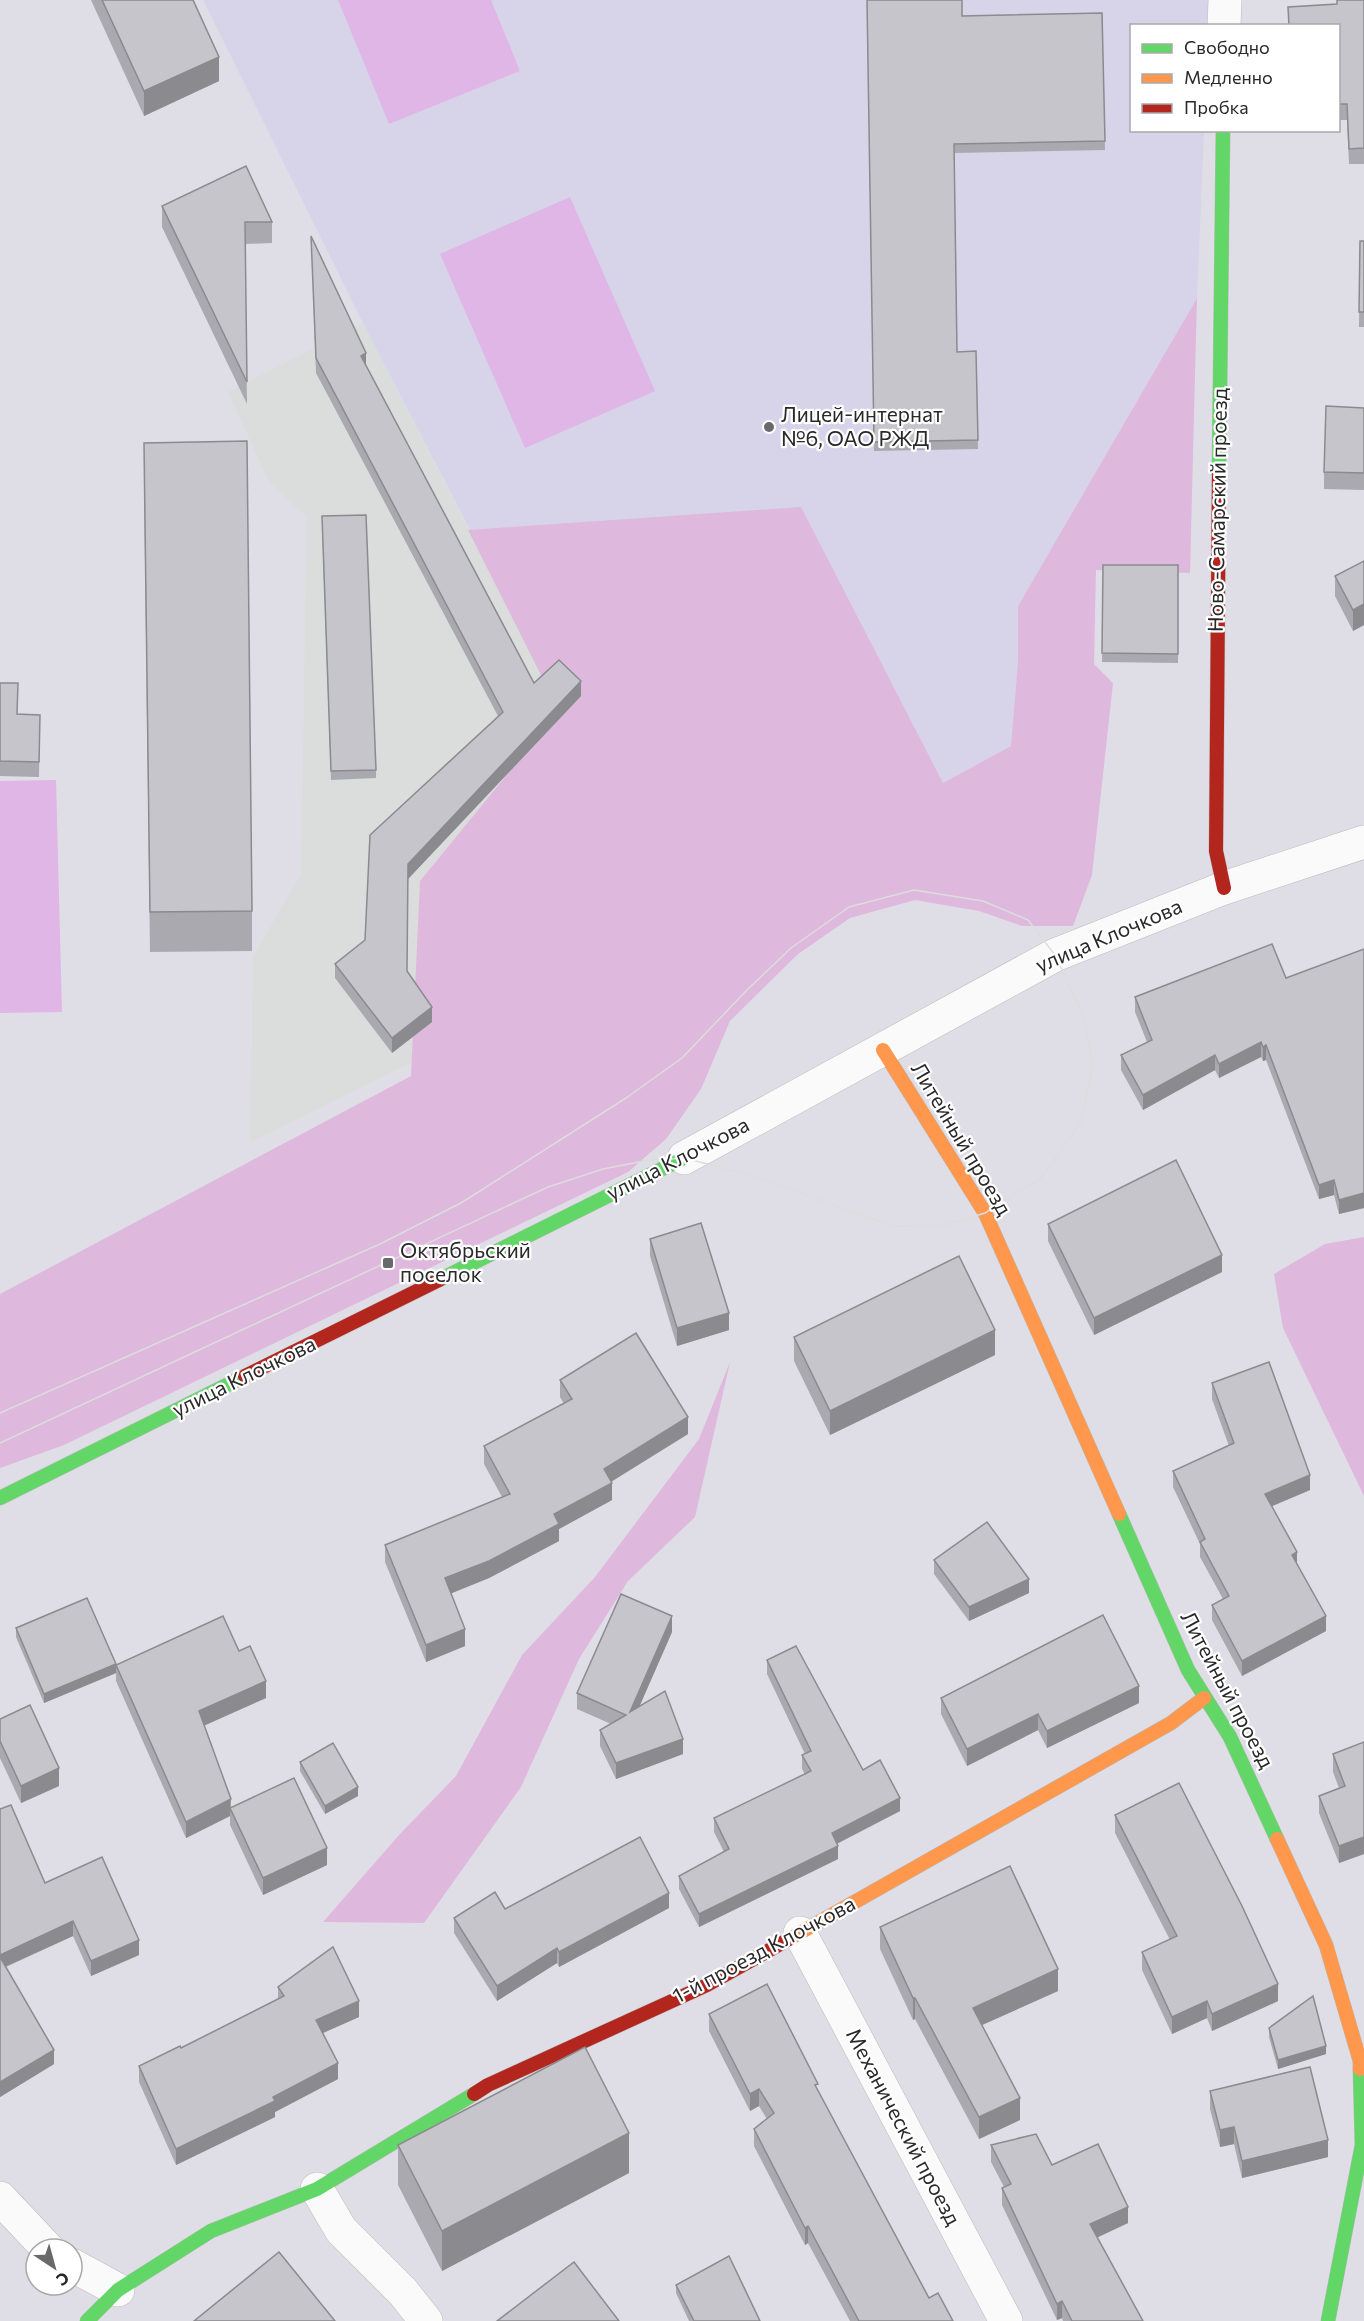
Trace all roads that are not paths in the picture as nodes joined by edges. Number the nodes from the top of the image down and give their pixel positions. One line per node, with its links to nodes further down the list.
1 (1225, 0): 2 (street)
2 (1224, 24)
3 (1223, 132): 5 (street, Ново-Самарский проезд)
4 (1364, 842): 5 (street, улица Клочкова)
5 (1224, 888): 6 (street, улица Клочкова)
6 (883, 1050): 7 (street, улица Клочкова); 9 (street, Литейный проезд)
7 (684, 1158): 8 (street, улица Клочкова)
8 (0, 1498)
9 (1204, 1698): 10 (street, 1-й проезд Клочкова); 19 (street, Литейный проезд)
10 (800, 1933): 11 (street, 1-й проезд Клочкова); 18 (street, Механический проезд)
11 (317, 2188): 15 (street, 1-й проезд Клочкова); 17 (street)
12 (0, 2198): 13 (street)
13 (37, 2237)
14 (84, 2272): 15 (street)
15 (118, 2290): 16 (street, 1-й проезд Клочкова)
16 (87, 2321)
17 (426, 2321)
18 (1006, 2321)
19 (1328, 2321)

